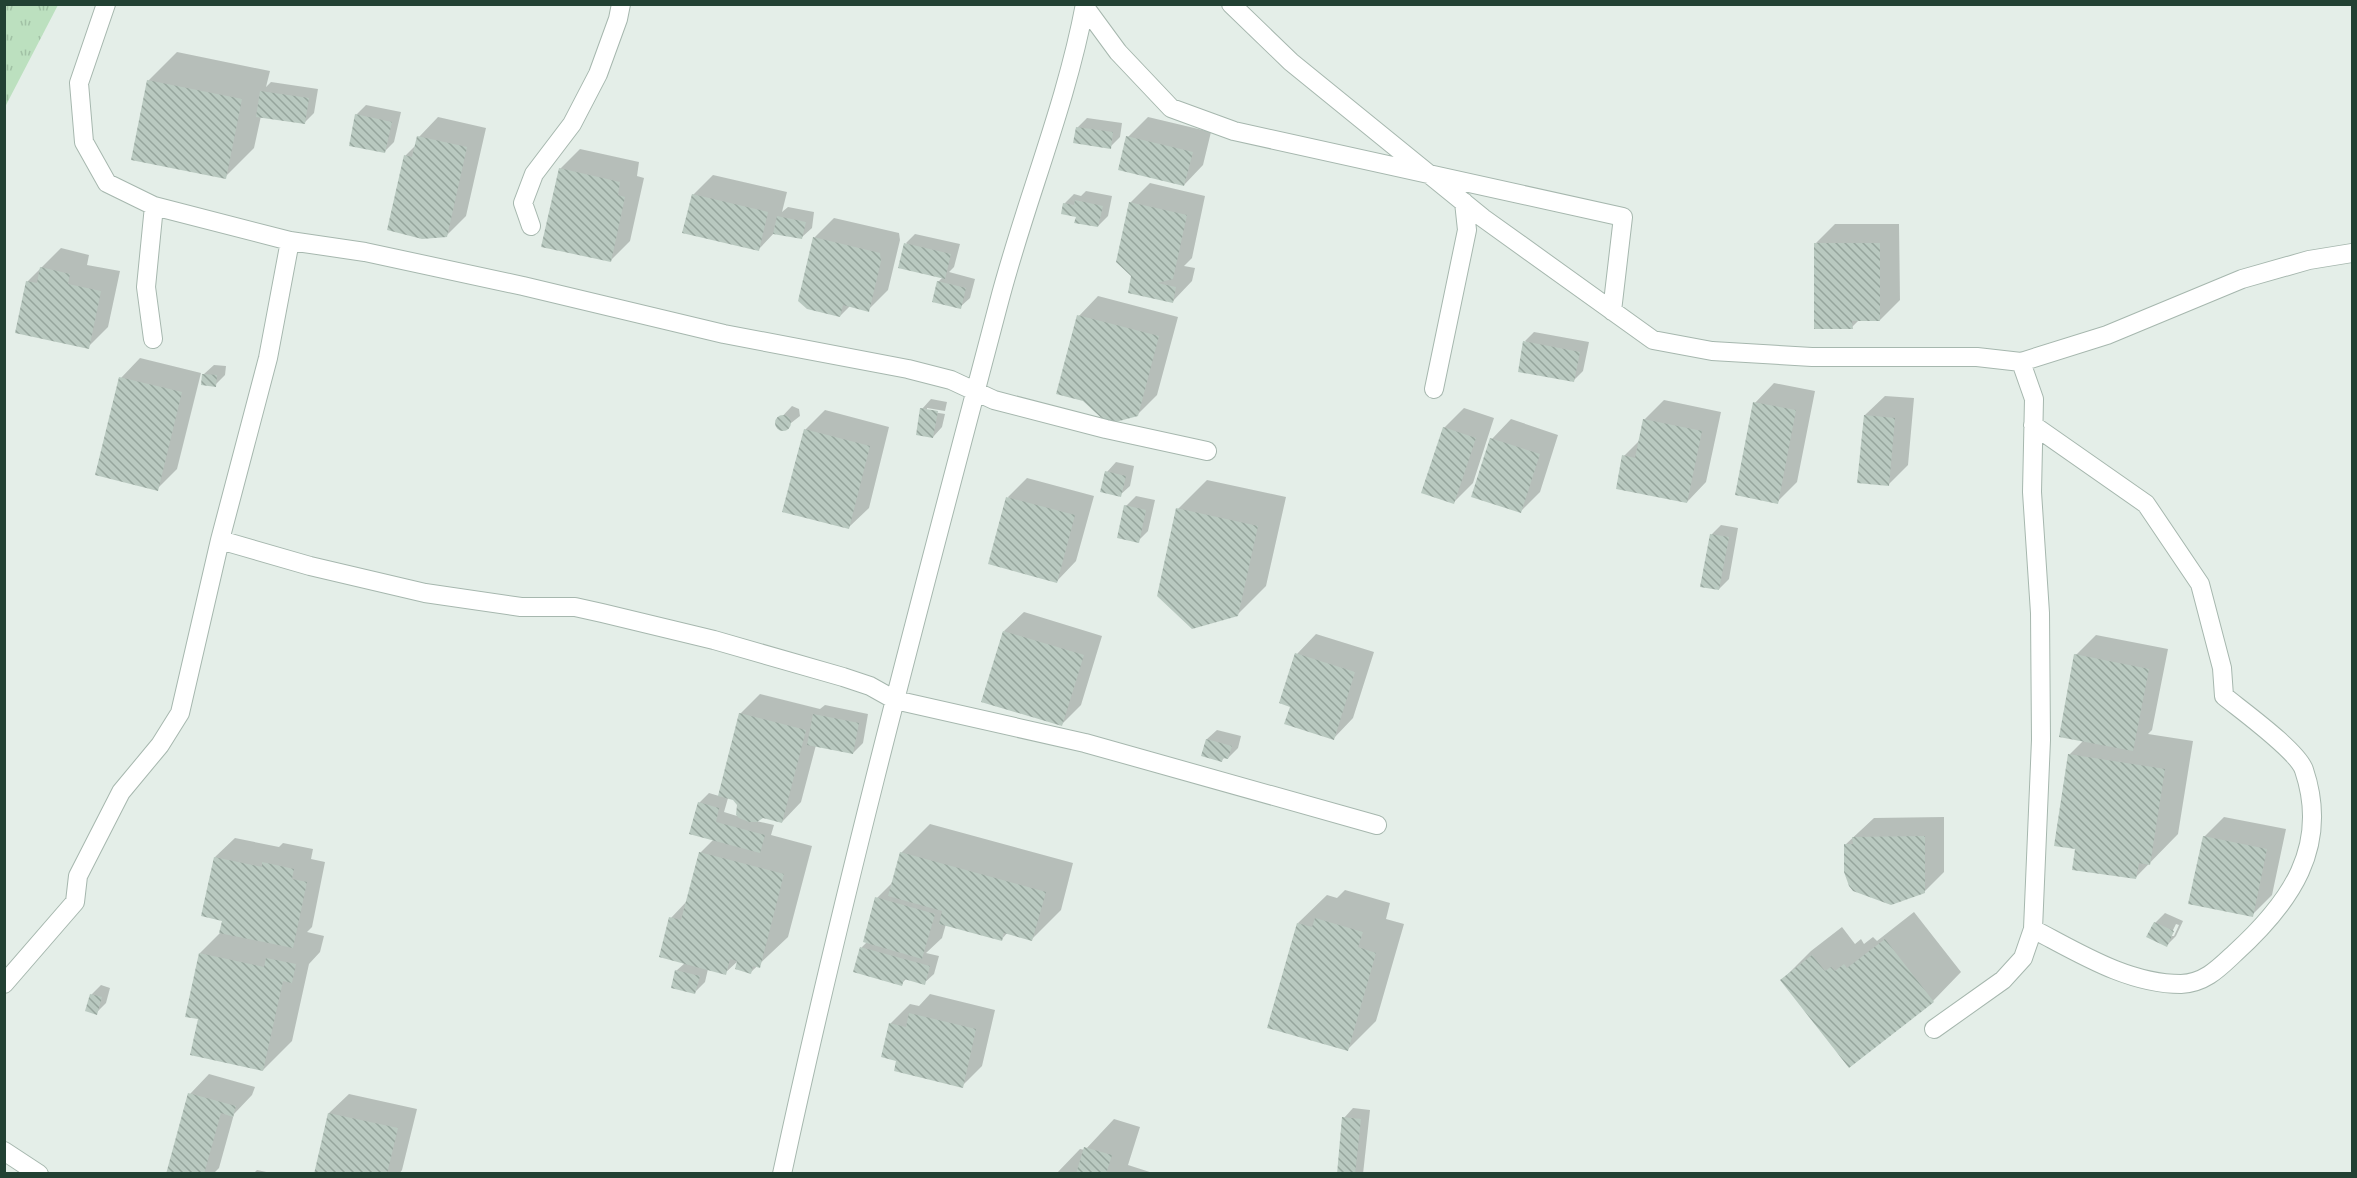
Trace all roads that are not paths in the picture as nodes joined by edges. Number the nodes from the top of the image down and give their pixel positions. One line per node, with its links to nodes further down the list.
1 (106, 4): 7 (street)
2 (621, 4): 8 (street)
3 (1231, 4): 5 (street)
4 (1085, 6): 5 (street); 15 (street)
5 (1428, 173): 6 (street); 11 (street)
6 (1464, 202): 11 (street); 14 (street)
7 (154, 206): 9 (street); 12 (street)
8 (531, 226)
9 (290, 241): 15 (street); 18 (street)
10 (2352, 253): 13 (street)
11 (1612, 311): 13 (street)
12 (153, 339)
13 (2021, 362): 16 (street)
14 (1434, 389)
15 (975, 392): 17 (street); 19 (street)
16 (2033, 425): 21 (street); 21 (street)
17 (1207, 451)
18 (220, 540): 19 (street); 22 (street)
19 (895, 700): 20 (street); 26 (street)
20 (1377, 825)
21 (2033, 929): 23 (street)
22 (4, 984)
23 (1934, 1029)
24 (4, 1151): 25 (street)
25 (39, 1173)
26 (782, 1173)

